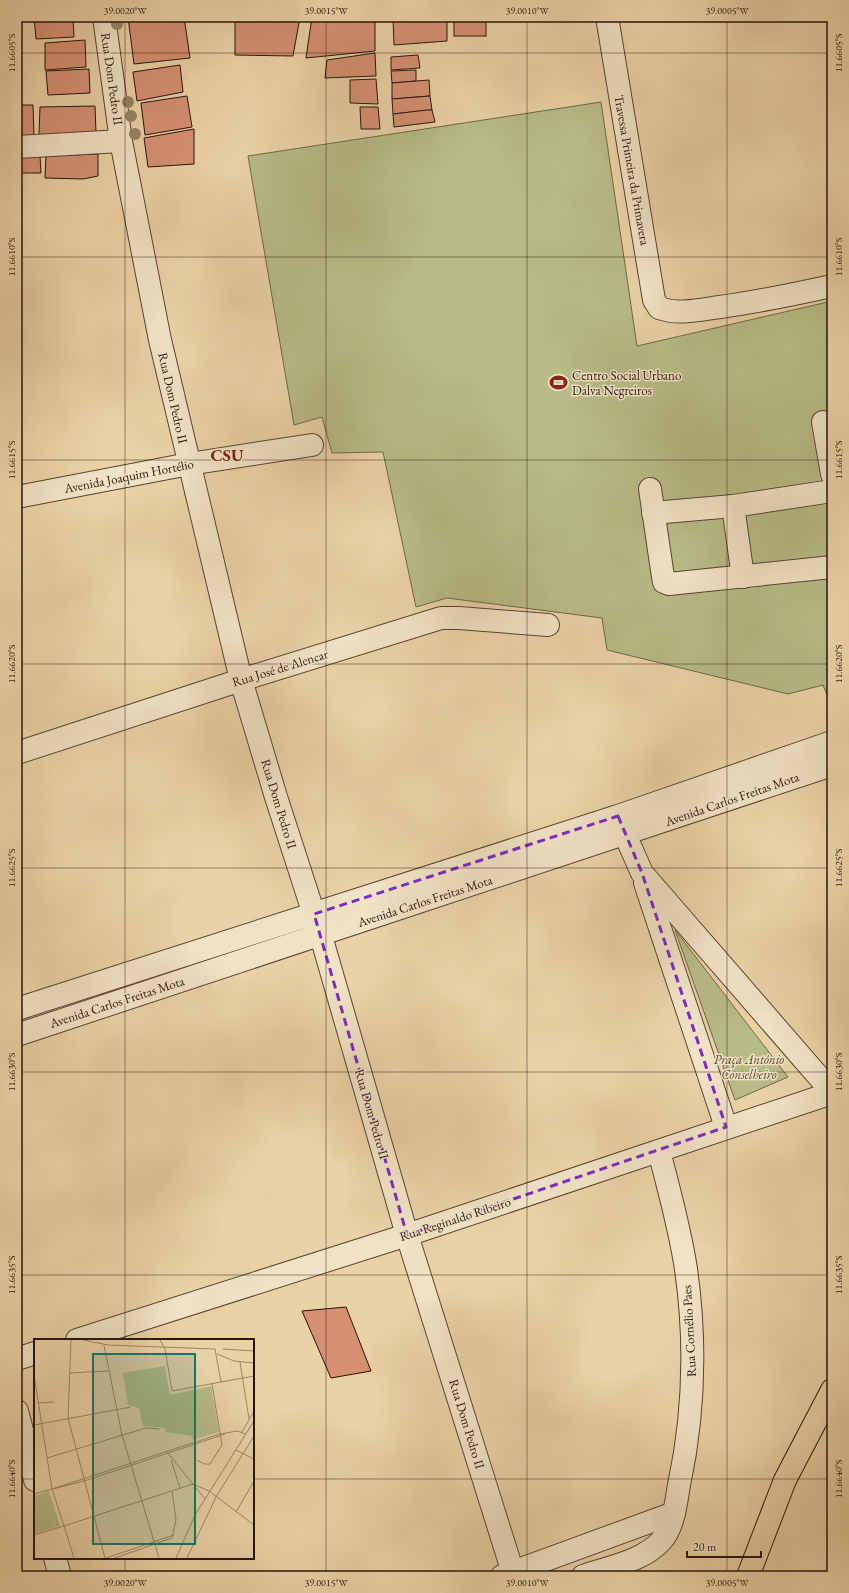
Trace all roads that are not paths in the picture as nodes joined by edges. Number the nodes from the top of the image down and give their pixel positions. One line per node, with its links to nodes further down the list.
1 (104, 17): 3 (street, Rua Dom Pedro II)
2 (607, 17): 5 (street, Travessa Primeira da Primavera)
3 (121, 141): 4 (street); 8 (street, Rua Dom Pedro II)
4 (17, 146)
5 (832, 286)
6 (823, 422): 9 (street)
7 (312, 445): 8 (street, Avenida Joaquim Hortélio)
8 (189, 464): 12 (street, Avenida Joaquim Hortélio); 18 (street, Rua Dom Pedro II)
9 (832, 474)
10 (650, 489): 14 (street)
11 (832, 491): 13 (street)
12 (17, 497)
13 (733, 506): 14 (street); 16 (street)
14 (654, 512): 16 (street)
15 (832, 567): 16 (street)
16 (744, 577)
17 (548, 625): 18 (street, Rua José de Alencar)
18 (241, 680): 20 (street, Rua José de Alencar); 24 (street, Rua Dom Pedro II)
19 (832, 742): 22 (street, Avenida Carlos Freitas Mota)
20 (17, 753)
21 (832, 765): 22 (street, Avenida Carlos Freitas Mota)
22 (621, 826): 23 (street); 24 (street, Avenida Carlos Freitas Mota); 25 (street, Avenida Carlos Freitas Mota)
23 (642, 873): 28 (street); 29 (street)
24 (314, 914): 25 (street, Rua Dom Pedro II); 26 (street, Avenida Carlos Freitas Mota)
25 (321, 936): 27 (street, Avenida Carlos Freitas Mota); 31 (street, Rua Dom Pedro II)
26 (17, 1009)
27 (17, 1035)
28 (832, 1092): 29 (street, Rua Reginaldo Ribeiro)
29 (726, 1127): 30 (street, Rua Reginaldo Ribeiro)
30 (659, 1151): 31 (street, Rua Reginaldo Ribeiro); 38 (street, Rua Cornélio Paes)
31 (407, 1236): 32 (street, Rua Reginaldo Ribeiro); 40 (street, Rua Dom Pedro II)
32 (80, 1339)
33 (34, 1353): 34 (street)
34 (17, 1359)
35 (832, 1390): 43 (highway)
36 (17, 1411): 37 (street)
37 (34, 1476)
38 (674, 1513): 40 (street); 42 (street, Rua Cornélio Paes)
39 (56, 1559): 41 (street)
40 (510, 1575)
41 (60, 1576)
42 (583, 1576)
43 (748, 1576)

